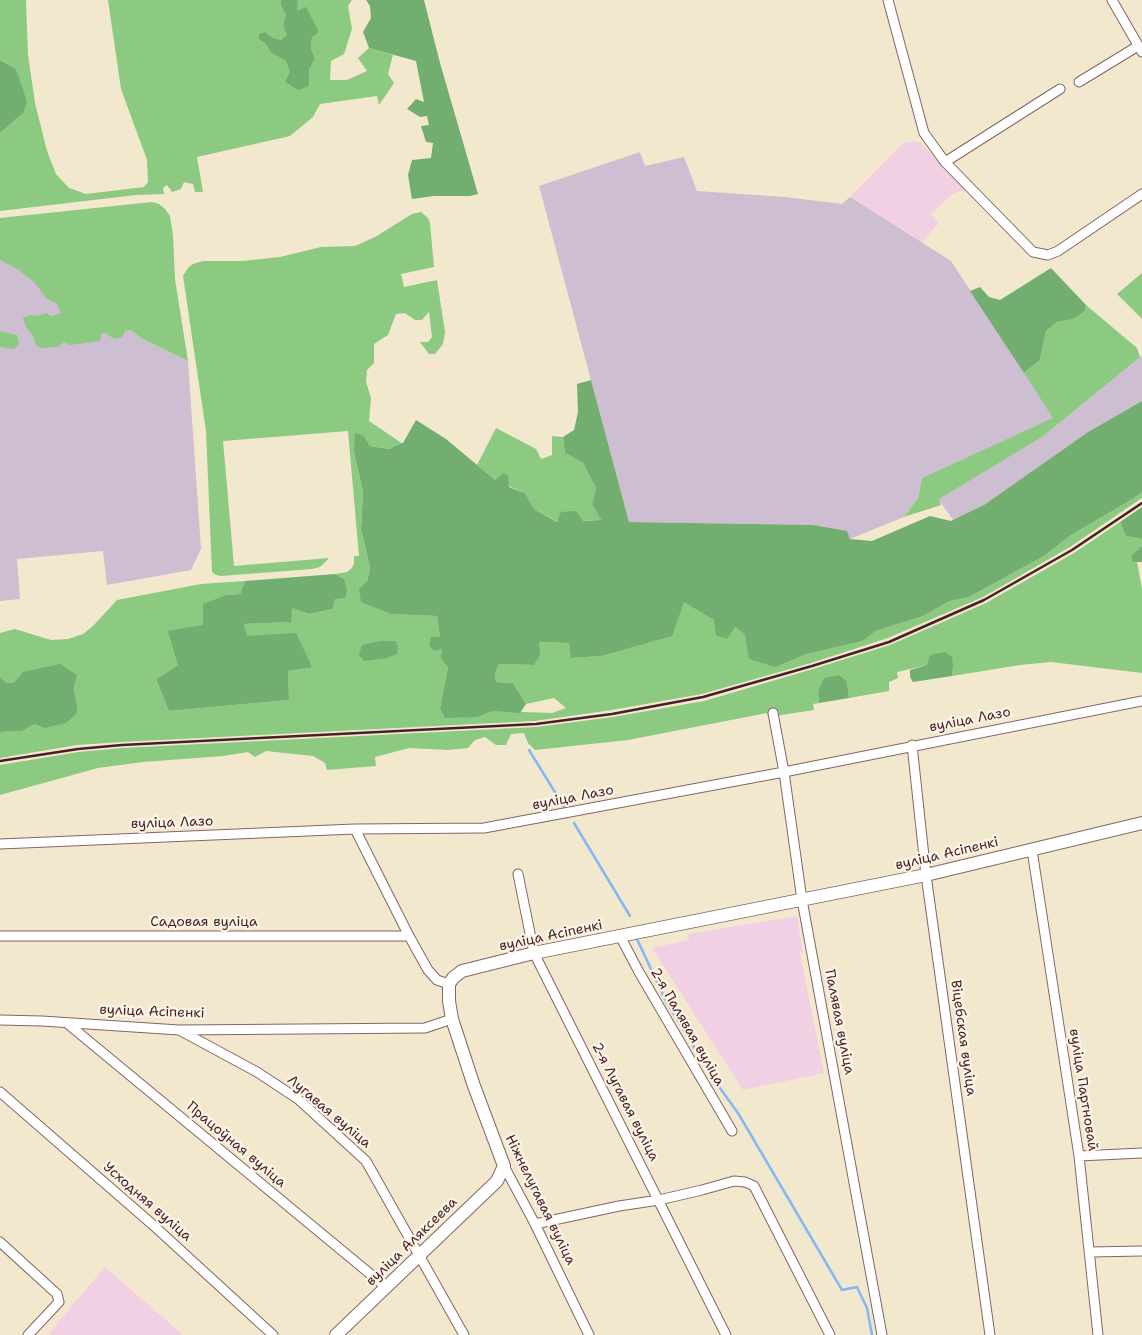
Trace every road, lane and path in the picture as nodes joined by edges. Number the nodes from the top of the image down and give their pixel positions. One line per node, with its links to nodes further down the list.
1 (888, 0): 6 (street)
2 (1112, 0): 3 (street)
3 (1140, 49): 4 (street)
4 (1078, 82)
5 (1060, 89): 6 (street)
6 (945, 162): 7 (street)
7 (1142, 194)
8 (1142, 701): 10 (street, вуліца Лазо)
9 (774, 713): 11 (street, Палявая вуліца)
10 (912, 745): 11 (street, вуліца Лазо); 17 (street, Віцебская вуліца)
11 (784, 772): 13 (street, вуліца Лазо); 18 (street, Палявая вуліца)
12 (1142, 823): 15 (street, вуліца Асіпенкі)
13 (356, 829): 14 (street, вуліца Лазо); 20 (street)
14 (0, 844)
15 (1032, 850): 17 (street, вуліца Асіпенкі); 31 (street, вуліца Партновай)
16 (518, 874): 22 (street, 2-я Лугавая вуліца)
17 (926, 876): 18 (street, вуліца Асіпенкі); 48 (street, Віцебская вуліца)
18 (802, 900): 21 (street, вуліца Асіпенкі); 47 (street, Палявая вуліца)
19 (0, 936): 20 (street, Садовая вуліца)
20 (409, 936): 23 (street)
21 (620, 936): 22 (street, вуліца Асіпенкі); 29 (street, 2-я Палявая вуліца)
22 (534, 953): 23 (street, вуліца Асіпенкі); 33 (street, 2-я Лугавая вуліца)
23 (449, 984): 24 (street)
24 (452, 1018): 27 (street, вуліца Асіпенкі); 32 (street, Ніжнелугавая вуліца)
25 (0, 1020): 26 (street, вуліца Асіпенкі)
26 (68, 1024): 27 (street, вуліца Асіпенкі); 39 (street, Працоўная вуліца)
27 (179, 1030): 38 (street, Лугавая вуліца)
28 (0, 1092): 41 (street, Усходняя вуліца)
29 (732, 1131)
30 (1142, 1154): 31 (street)
31 (1079, 1156): 37 (street, вуліца Партновай)
32 (504, 1166): 34 (street, Ніжнелугавая вуліца); 38 (street, вуліца Аляксеева)
33 (659, 1200): 34 (street); 45 (street, 2-я Лугавая вуліца); 46 (street)
34 (535, 1224): 44 (street, Ніжнелугавая вуліца)
35 (0, 1242): 40 (street)
36 (1142, 1251): 37 (street)
37 (1090, 1252): 49 (street, вуліца Партновай)
38 (420, 1256): 39 (street, вуліца Аляксеева); 43 (street, Лугавая вуліца)
39 (386, 1288): 42 (street, вуліца Аляксеева)
40 (28, 1335)
41 (273, 1335)
42 (336, 1335)
43 (464, 1335)
44 (589, 1335)
45 (726, 1335)
46 (830, 1335)
47 (882, 1335)
48 (990, 1335)
49 (1098, 1335)

